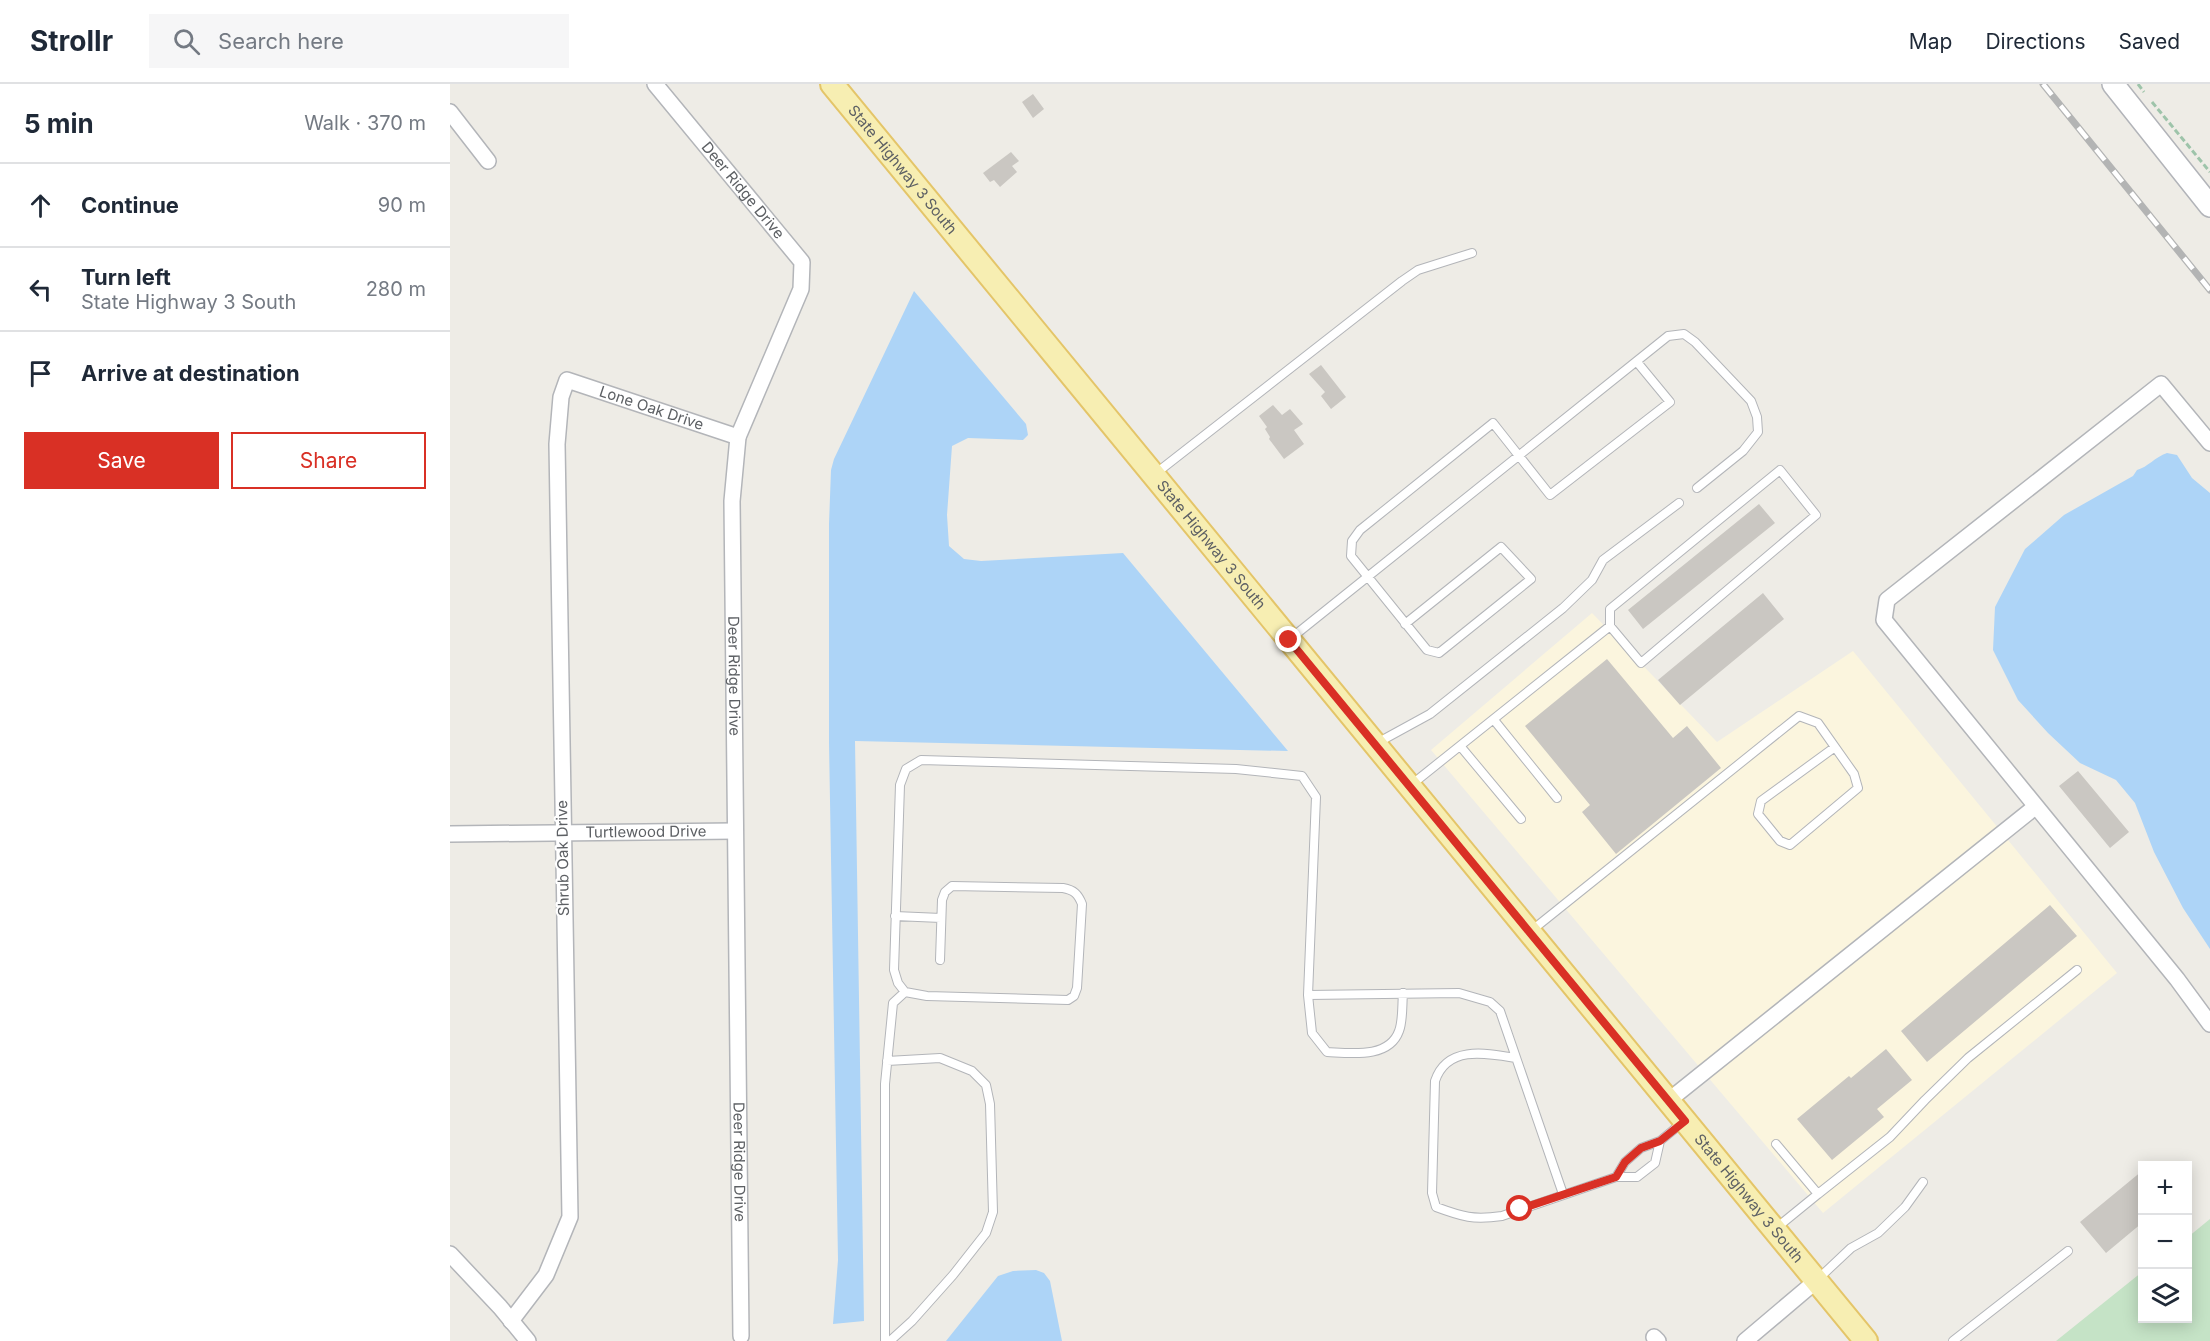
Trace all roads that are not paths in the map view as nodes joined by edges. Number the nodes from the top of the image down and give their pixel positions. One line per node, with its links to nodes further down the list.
1 (655, 84): 10 (street, Deer Ridge Drive)
2 (832, 84): 13 (main road, State Highway 3 South)
3 (2113, 84): 6 (street)
4 (450, 112): 5 (street)
5 (488, 161)
6 (2210, 206)
7 (1472, 253): 13 (lane)
8 (1637, 362): 12 (lane); 12 (lane); 14 (lane)
9 (567, 380): 10 (street, Lone Oak Drive); 29 (street, Shrub Oak Drive)
10 (738, 437): 28 (street, Deer Ridge Drive)
11 (2210, 443): 26 (street)
12 (1518, 456): 16 (lane); 16 (lane)
13 (1154, 475): 19 (main road, State Highway 3 South)
14 (1697, 488)
15 (1679, 503): 21 (lane)
16 (1368, 577): 17 (lane); 19 (lane)
17 (1406, 624): 17 (lane)
18 (1610, 627): 18 (lane); 20 (lane)
19 (1289, 640): 21 (main road, State Highway 3 South)
20 (1494, 720): 22 (lane); 25 (lane)
21 (1375, 744): 24 (main road, State Highway 3 South)
22 (1461, 747): 24 (lane); 27 (lane)
23 (1834, 747): 23 (lane); 33 (lane)
24 (1410, 786): 33 (main road, State Highway 3 South)
25 (1557, 798)
26 (2035, 807): 39 (street); 42 (street)
27 (1521, 819)
28 (735, 831): 29 (street, Turtlewood Drive); 55 (street, Deer Ridge Drive)
29 (563, 833): 30 (street, Turtlewood Drive); 54 (street, Shrub Oak Drive)
30 (450, 834)
31 (895, 916): 32 (lane); 36 (lane); 38 (lane)
32 (941, 918): 34 (lane); 36 (lane)
33 (1530, 932): 42 (main road, State Highway 3 South)
34 (940, 960)
35 (2077, 970): 49 (lane)
36 (905, 992): 41 (lane)
37 (1403, 993): 38 (lane); 38 (lane); 40 (lane)
38 (1308, 995)
39 (2210, 1024)
40 (1516, 1058): 48 (lane); 48 (lane)
41 (887, 1061): 57 (lane); 58 (lane)
42 (1668, 1101): 43 (main road, State Highway 3 South)
43 (1685, 1121): 44 (lane); 50 (main road, State Highway 3 South)
44 (1660, 1141): 46 (lane); 46 (lane)
45 (1776, 1144): 49 (lane)
46 (1616, 1177): 48 (lane)
47 (1923, 1182): 53 (lane)
48 (1563, 1194)
49 (1818, 1194): 50 (lane)
50 (1774, 1230): 53 (main road, State Highway 3 South)
51 (2068, 1251): 61 (lane)
52 (450, 1254): 54 (street)
53 (1816, 1281): 59 (street); 60 (main road, State Highway 3 South)
54 (511, 1321): 56 (street)
55 (741, 1336)
56 (528, 1341)
57 (885, 1341)
58 (890, 1341)
59 (1745, 1341)
60 (1866, 1341)
61 (1953, 1341)

